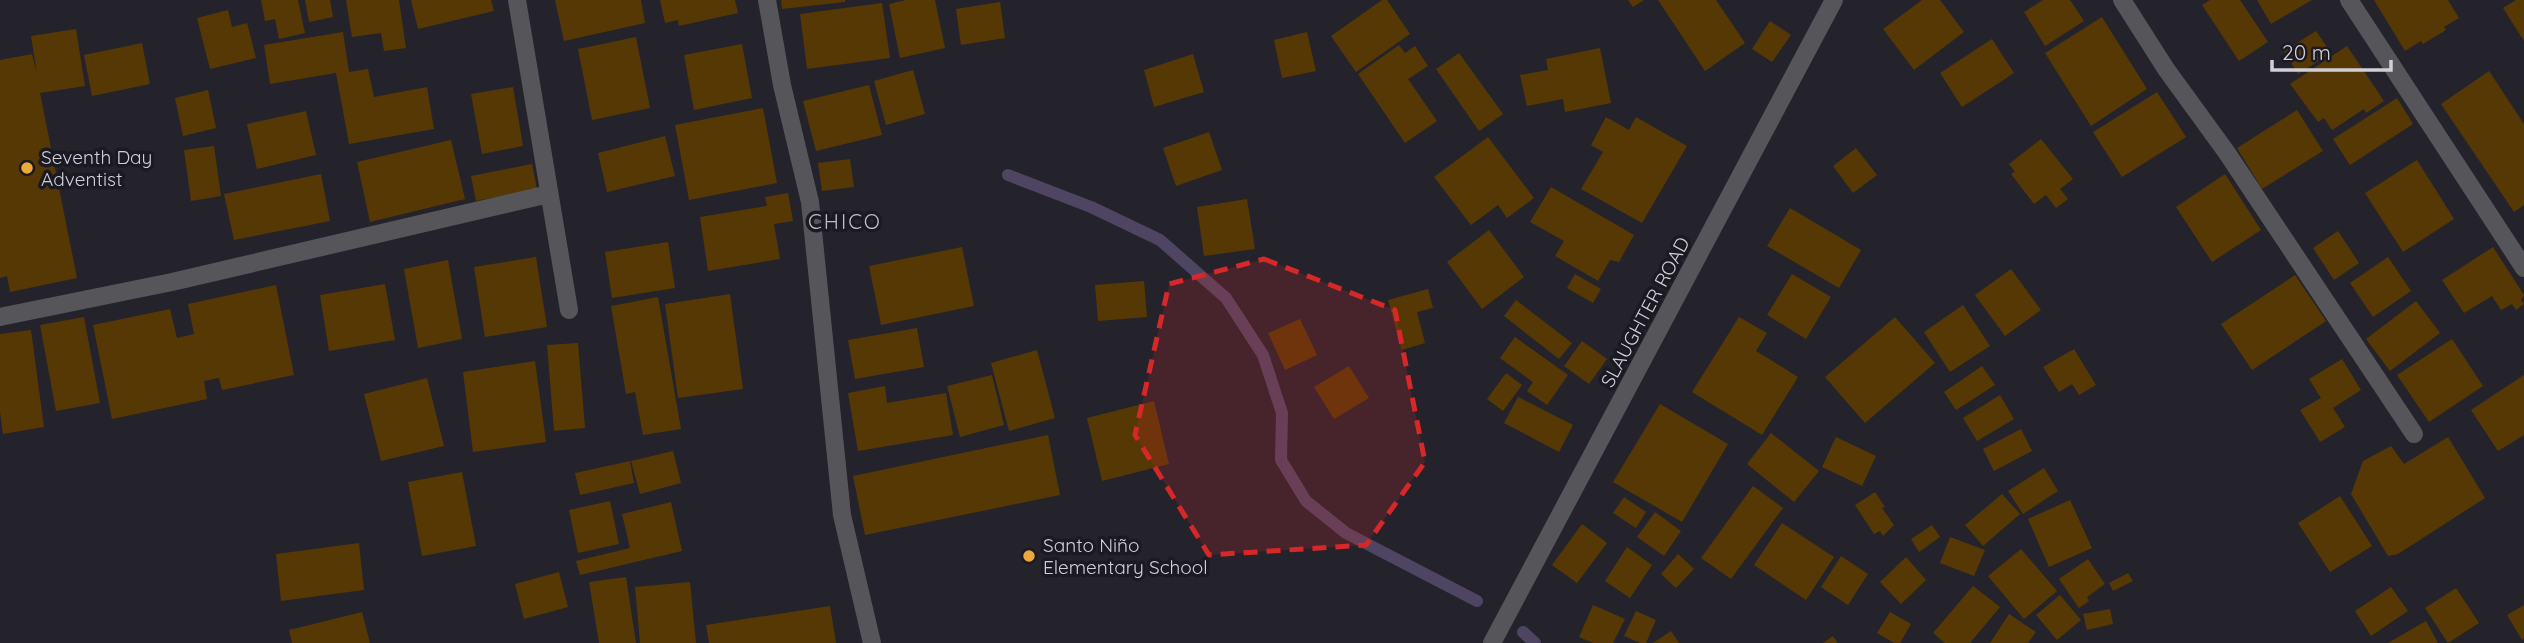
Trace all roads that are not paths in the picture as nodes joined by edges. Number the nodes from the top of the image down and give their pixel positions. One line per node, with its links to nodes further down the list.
1 (517, 0): 6 (street)
2 (767, 0): 11 (street)
3 (1834, 0): 12 (street, SLAUGHTER ROAD)
4 (2122, 0): 10 (street)
5 (2349, 0): 7 (street)
6 (550, 194): 8 (street); 9 (street)
7 (2524, 268)
8 (569, 310)
9 (0, 317)
10 (2414, 434)
11 (872, 643)
12 (1492, 643)

